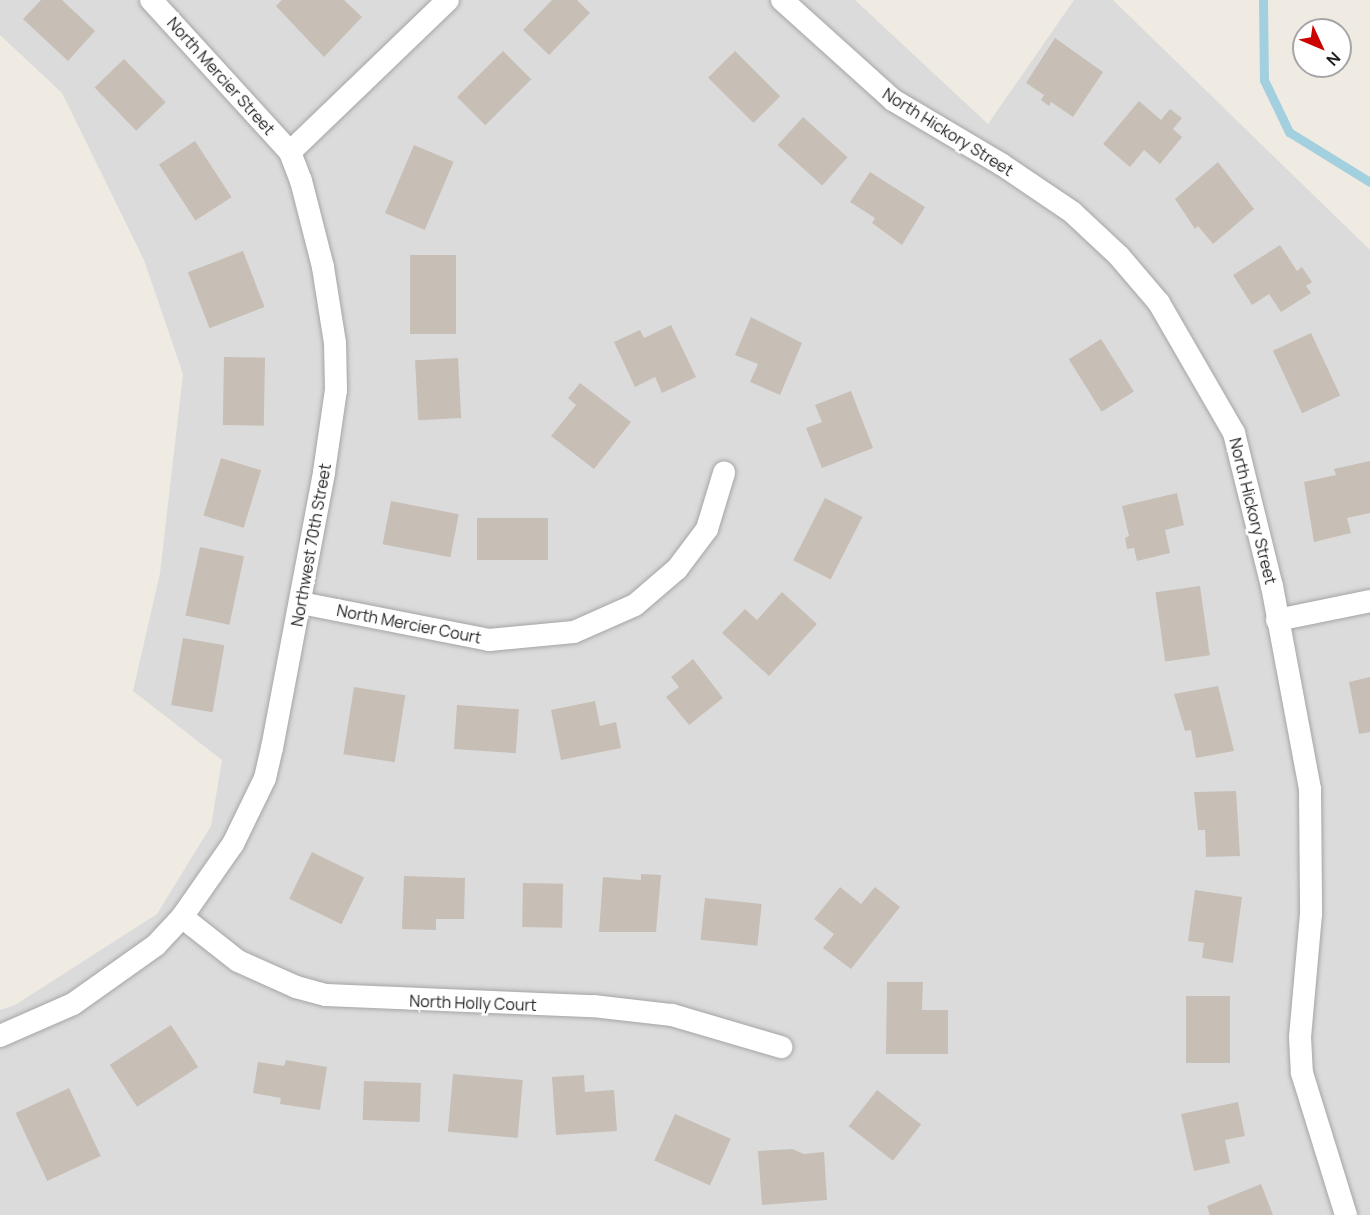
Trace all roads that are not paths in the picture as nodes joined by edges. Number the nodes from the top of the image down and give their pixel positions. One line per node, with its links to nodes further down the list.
1 (151, 0): 4 (street, North Mercier Street)
2 (448, 0): 4 (street)
3 (782, 0): 8 (street, North Hickory Street)
4 (290, 152): 7 (street, Northwest 70th Street)
5 (724, 472): 7 (street, North Mercier Court)
6 (1370, 601): 8 (street)
7 (301, 603): 9 (street, Northwest 70th Street)
8 (1277, 620): 12 (street, North Hickory Street)
9 (182, 917): 10 (street, Northwest 70th Street); 11 (street, North Holly Court)
10 (0, 1035)
11 (781, 1047)
12 (1346, 1215)

